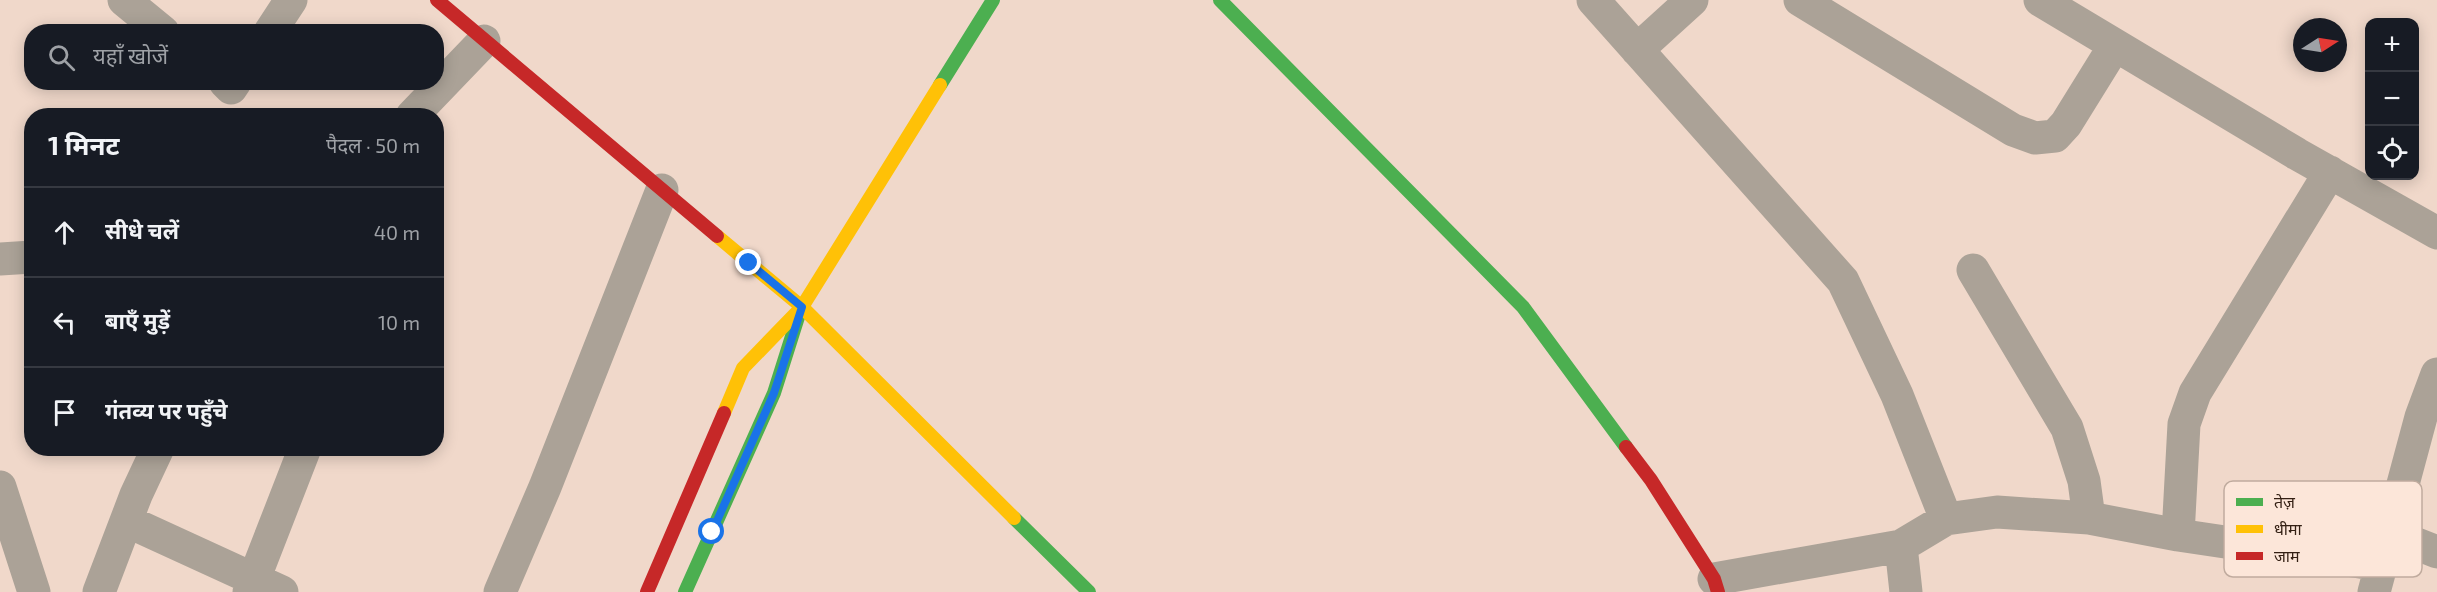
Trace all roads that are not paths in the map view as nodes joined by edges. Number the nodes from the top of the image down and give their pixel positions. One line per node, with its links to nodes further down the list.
1 (124, 0): 10 (street)
2 (291, 0): 11 (street)
3 (437, 0): 12 (street)
4 (993, 0): 24 (street)
5 (1220, 0): 38 (street)
6 (1593, 0): 14 (street)
7 (1692, 0): 14 (street)
8 (1800, 0): 13 (street)
9 (2040, 0): 13 (street)
10 (153, 24)
11 (275, 24)
12 (484, 41): 15 (street); 19 (street)
13 (2115, 45): 18 (street)
14 (1637, 50): 31 (street)
15 (444, 83)
16 (437, 90): 17 (street)
17 (420, 108)
18 (2330, 172): 20 (street); 33 (street)
19 (662, 190): 24 (street); 42 (street)
20 (2437, 233)
21 (24, 257): 22 (street)
22 (0, 258)
23 (1974, 270): 30 (street)
24 (802, 307): 43 (street); 44 (street); 45 (street)
25 (2437, 374): 28 (street)
26 (154, 456): 32 (street)
27 (303, 456): 39 (street)
28 (2403, 481)
29 (0, 487): 40 (street)
30 (2089, 518): 31 (street); 33 (street)
31 (1946, 519): 35 (street)
32 (126, 521): 39 (street); 41 (street)
33 (2178, 535): 34 (street)
34 (2224, 545)
35 (1901, 546): 38 (street); 46 (street)
36 (2422, 546): 37 (street)
37 (2437, 552)
38 (1716, 585)
39 (262, 588)
40 (34, 592)
41 (99, 592)
42 (500, 592)
43 (647, 592)
44 (685, 592)
45 (1089, 592)
46 (1906, 592)

